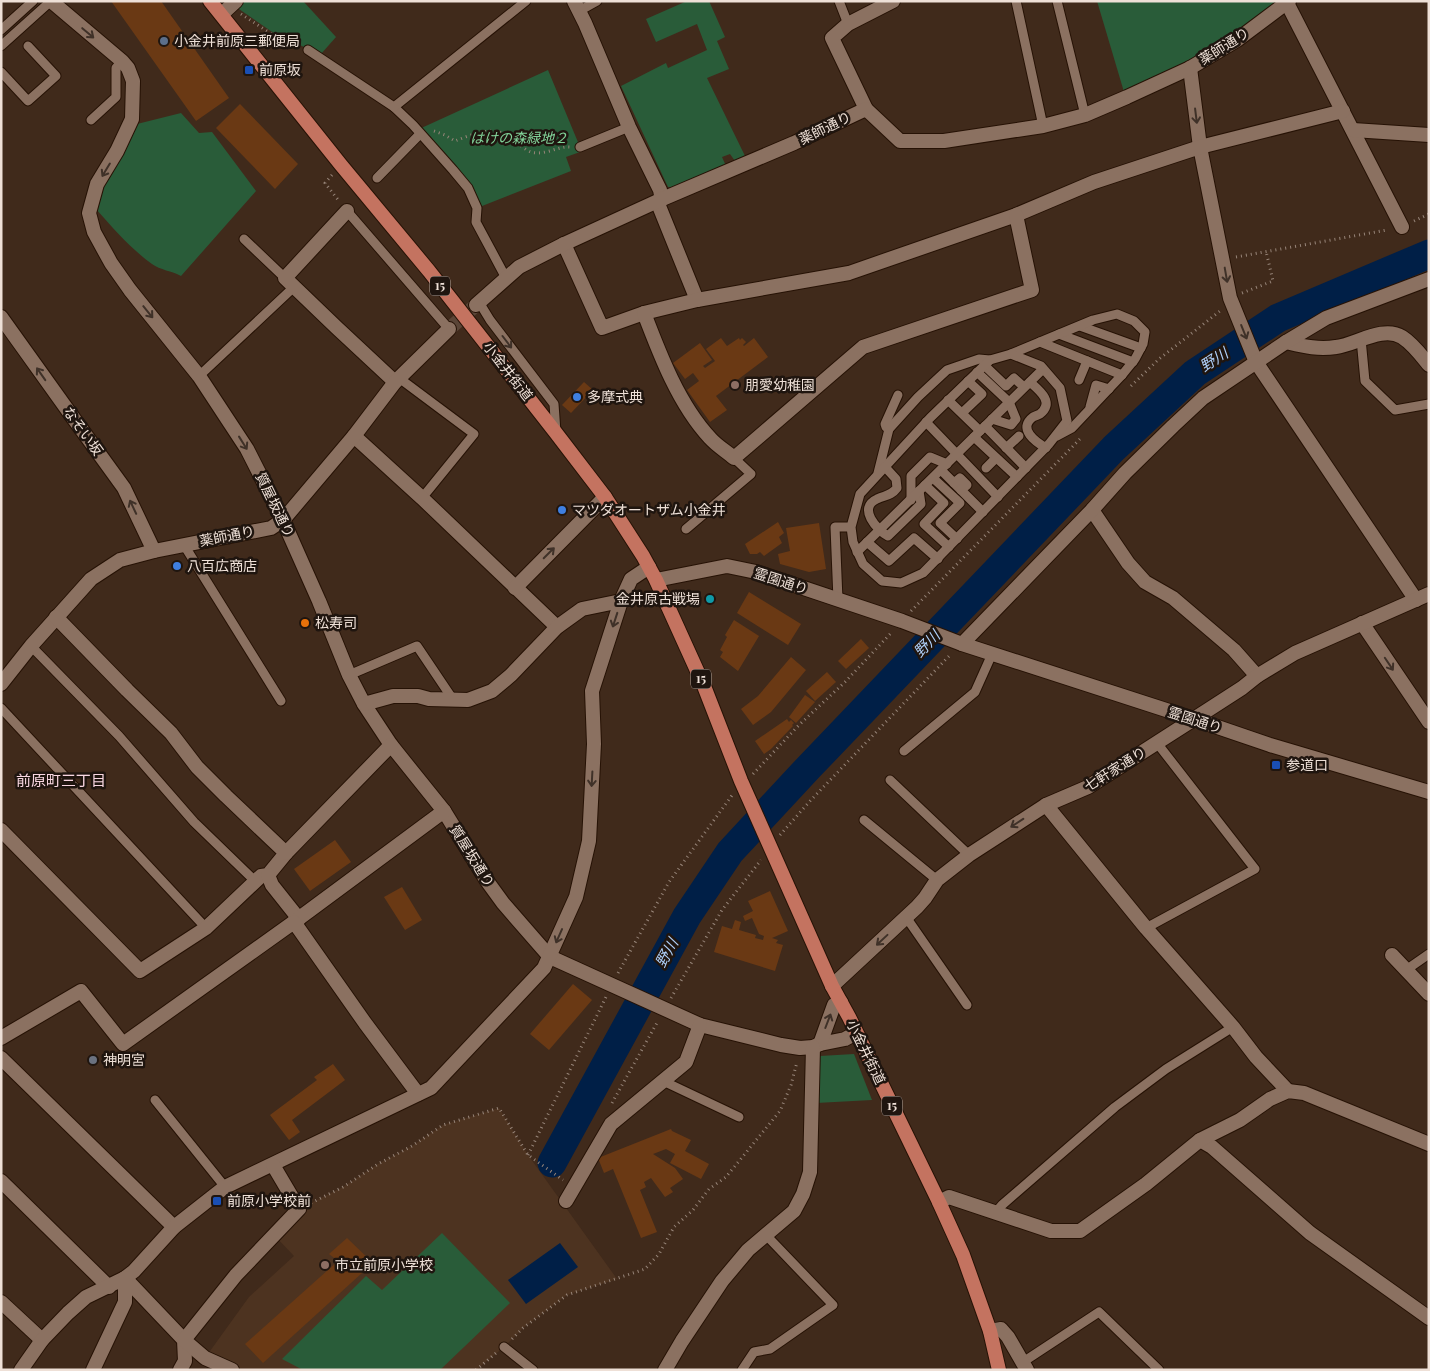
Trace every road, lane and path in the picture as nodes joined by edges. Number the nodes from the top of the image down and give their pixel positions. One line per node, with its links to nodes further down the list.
1 (33, 1): 15 (lane)
2 (51, 1): 16 (lane); 19 (street, 質屋坂通り, one-way to 19)
3 (210, 1): 13 (main road, 小金井街道 / 15)
4 (526, 1): 22 (lane)
5 (596, 1): 11 (lane)
6 (839, 1): 14 (lane)
7 (893, 1): 14 (street)
8 (1016, 1): 27 (lane)
9 (1057, 1): 25 (lane)
10 (1287, 2): 20 (street, 薬師通り); 24 (street)
11 (576, 6): 28 (street)
12 (237, 7): 13 (street); 18 (path)
13 (222, 14): 34 (main road, 小金井街道 / 15)
14 (848, 24): 23 (street)
15 (1, 30)
16 (1, 46)
17 (28, 46): 21 (lane)
18 (308, 50): 22 (lane)
19 (122, 61): 26 (lane); 69 (street, 質屋坂通り, one-way to 69)
20 (1190, 68): 25 (street, 薬師通り); 33 (street, one-way to 33)
21 (1, 72)
22 (394, 107): 30 (lane)
23 (866, 108): 27 (street, 薬師通り); 36 (street, 薬師通り)
24 (1343, 111): 29 (street); 33 (street)
25 (1084, 115): 27 (street, 薬師通り)
26 (91, 120)
27 (1043, 126)
28 (629, 128): 32 (lane); 36 (street)
29 (1353, 130): 31 (street); 40 (street)
30 (420, 134): 32 (path); 35 (lane); 45 (lane)
31 (1429, 135)
32 (580, 147)
33 (1200, 147): 39 (street); 44 (street)
34 (341, 165): 37 (path); 84 (main road, 小金井街道 / 15)
35 (377, 178)
36 (660, 200): 42 (street, 薬師通り); 48 (street)
37 (347, 211): 47 (street); 54 (lane)
38 (1429, 214): 40 (path)
39 (1016, 215): 48 (street); 92 (street)
40 (1402, 227): 43 (path)
41 (244, 239): 47 (lane)
42 (564, 244): 45 (street, 薬師通り); 51 (street)
43 (1266, 251): 44 (path); 49 (path)
44 (1223, 259): 49 (street, one-way to 49)
45 (506, 278): 50 (street, 薬師通り)
46 (1429, 279): 58 (street)
47 (289, 282): 69 (lane); 70 (street)
48 (697, 300): 51 (street)
49 (1231, 301): 64 (street, one-way to 64); 74 (path)
50 (478, 303): 84 (lane, one-way to 84)
51 (644, 313): 92 (street)
52 (1, 317): 116 (street, なそい坂, one-way to 52)
53 (1080, 326): 55 (lane); 59 (lane); 59 (lane)
54 (449, 329): 70 (street, 薬師通り)
55 (1060, 334): 57 (lane); 63 (lane)
56 (1361, 339): 58 (street); 65 (street); 78 (lane)
57 (1040, 342): 60 (lane); 61 (lane)
58 (1286, 342): 64 (street)
59 (1141, 348): 63 (lane)
60 (1010, 354): 62 (lane); 66 (lane)
61 (1087, 361): 68 (lane); 71 (lane)
62 (987, 362): 67 (lane); 73 (lane); 82 (lane)
63 (1133, 362): 68 (lane)
64 (1256, 362): 106 (street); 122 (street)
65 (1429, 365)
66 (1043, 369): 73 (lane); 88 (lane)
67 (977, 372): 72 (lane); 77 (lane)
68 (1122, 375): 88 (lane)
69 (200, 376): 108 (street, 質屋坂通り, one-way to 108)
70 (397, 380): 85 (street, 薬師通り); 104 (lane)
71 (1079, 380)
72 (968, 381): 76 (lane); 79 (lane)
73 (1027, 385): 77 (lane); 90 (lane)
74 (1128, 388)
75 (898, 395): 82 (lane)
76 (948, 400): 79 (lane); 81 (lane)
77 (1009, 402): 80 (lane); 80 (lane)
78 (1429, 404)
79 (962, 414): 83 (lane)
80 (992, 419): 83 (lane)
81 (926, 422): 91 (lane); 94 (lane)
82 (889, 429): 98 (lane)
83 (980, 431): 89 (lane); 91 (lane); 93 (lane)
84 (556, 433): 102 (main road, 小金井街道 / 15)
85 (354, 436): 104 (street); 108 (street, 薬師通り)
86 (1019, 436): 89 (lane)
87 (1082, 436): 126 (path)
88 (1053, 439): 90 (lane)
89 (1006, 448): 97 (lane)
90 (1046, 448): 97 (lane)
91 (957, 454): 95 (lane); 103 (lane)
92 (734, 458): 110 (lane)
93 (996, 458): 96 (lane); 99 (lane)
94 (885, 467): 98 (lane); 111 (lane)
95 (944, 467): 100 (lane); 105 (lane); 107 (lane)
96 (986, 468)
97 (1026, 468): 99 (lane)
98 (877, 475): 109 (lane)
99 (1017, 477): 103 (lane)
100 (932, 478): 101 (lane); 112 (lane)
101 (922, 488): 105 (lane); 111 (lane); 115 (lane)
102 (604, 497): 119 (main road, 小金井街道 / 15); 121 (street, one-way to 102)
103 (998, 497): 107 (lane)
104 (422, 498): 121 (street)
105 (911, 500): 111 (lane)
106 (1092, 510): 129 (street); 133 (street)
107 (983, 512): 112 (lane)
108 (283, 520): 114 (street, 薬師通り); 132 (street, 質屋坂通り)
109 (851, 527): 117 (lane); 124 (lane)
110 (686, 530)
111 (879, 531): 113 (lane)
112 (957, 539): 115 (lane)
113 (868, 542): 117 (lane); 118 (lane)
114 (184, 545): 116 (street, 薬師通り); 136 (lane)
115 (948, 547): 118 (lane)
116 (154, 551): 125 (street, 薬師通り)
117 (857, 552): 118 (lane)
118 (938, 559)
119 (649, 567): 120 (main road, 小金井街道 / 15); 123 (street)
120 (656, 580): 124 (street, 霊園通り); 146 (main road, 小金井街道 / 15)
121 (515, 588): 128 (street)
122 (1423, 597): 127 (street, 七軒家通り)
123 (621, 600): 128 (street); 164 (street, one-way to 164)
124 (838, 600): 126 (street, 霊園通り)
125 (56, 617): 130 (street, 薬師通り); 153 (street)
126 (902, 621): 129 (street, 霊園通り); 144 (path)
127 (1362, 623): 133 (street, 七軒家通り); 140 (street, one-way to 140)
128 (557, 628): 135 (street)
129 (962, 644): 131 (street, 霊園通り); 152 (path)
130 (31, 646): 134 (street, 薬師通り); 157 (lane)
131 (992, 654): 139 (street, 霊園通り); 143 (lane)
132 (349, 676): 135 (lane); 137 (street, 質屋坂通り)
133 (1257, 676): 139 (street, 七軒家通り)
134 (1, 684)
135 (454, 700): 137 (street)
136 (281, 701)
137 (364, 704): 142 (street, 質屋坂通り)
138 (1, 708): 160 (lane)
139 (1194, 719): 141 (street, 七軒家通り); 147 (street, 霊園通り)
140 (1429, 722)
141 (1157, 743): 148 (street, 七軒家通り); 161 (lane)
142 (391, 746): 149 (street, 質屋坂通り); 153 (street)
143 (904, 751)
144 (750, 765)
145 (890, 780): 154 (lane)
146 (736, 785): 152 (main road, 15); 166 (path)
147 (1429, 792)
148 (1046, 805): 154 (street, 七軒家通り, one-way to 154); 161 (street)
149 (444, 811): 159 (street); 164 (street, 質屋坂通り)
150 (864, 820): 156 (lane)
151 (1, 830): 160 (street)
152 (771, 847): 167 (main road, 小金井街道 / 15)
153 (286, 853): 155 (street)
154 (969, 854): 156 (street, 七軒家通り)
155 (268, 875): 157 (street); 159 (street)
156 (937, 880): 158 (street, 七軒家通り)
157 (255, 882): 160 (street)
158 (906, 917): 167 (street, 七軒家通り, one-way to 167); 170 (lane)
159 (297, 920): 174 (street); 179 (street)
160 (206, 928)
161 (1146, 928): 172 (street)
162 (1429, 954): 165 (lane)
163 (1392, 955): 165 (street)
164 (550, 957): 166 (street, 質屋坂通り); 179 (street)
165 (1406, 970): 168 (street)
166 (614, 986): 171 (street, 質屋坂通り); 184 (path)
167 (832, 986): 169 (main road, 小金井街道 / 15)
168 (1429, 994)
169 (841, 1002): 173 (main road, 小金井街道 / 15); 175 (street, one-way to 169)
170 (967, 1005)
171 (700, 1025): 175 (street); 177 (street)
172 (1233, 1027): 178 (street); 192 (lane)
173 (856, 1033): 175 (street); 190 (main road, 小金井街道 / 15)
174 (1, 1038)
175 (811, 1046): 194 (street); 202 (path)
176 (1, 1058): 193 (street)
177 (663, 1081): 181 (lane); 189 (street)
178 (1288, 1091): 182 (street); 183 (street)
179 (418, 1094): 185 (street)
180 (155, 1100): 188 (lane)
181 (739, 1117)
182 (1200, 1140): 192 (street); 198 (street)
183 (1429, 1144)
184 (528, 1155): 187 (path); 191 (path)
185 (273, 1165): 188 (street); 191 (street)
186 (1, 1181): 196 (street)
187 (567, 1183)
188 (225, 1187): 193 (street)
189 (566, 1202)
190 (939, 1202): 192 (street); 199 (main road, 小金井街道 / 15)
191 (299, 1209): 201 (street)
192 (996, 1212)
193 (174, 1228): 195 (street)
194 (765, 1234): 210 (street); 211 (lane)
195 (126, 1278): 196 (street); 201 (street); 205 (street)
196 (109, 1287): 200 (street)
197 (1, 1302): 200 (street)
198 (1429, 1318)
199 (990, 1331): 203 (street); 212 (main road, 小金井街道 / 15)
200 (42, 1340): 204 (street)
201 (184, 1340): 206 (street); 207 (street)
202 (504, 1347): 208 (path); 209 (lane)
203 (1025, 1366): 213 (lane)
204 (20, 1370)
205 (93, 1370)
206 (180, 1370)
207 (232, 1370)
208 (476, 1370)
209 (533, 1370)
210 (665, 1370)
211 (742, 1370)
212 (999, 1370)
213 (1159, 1370)

